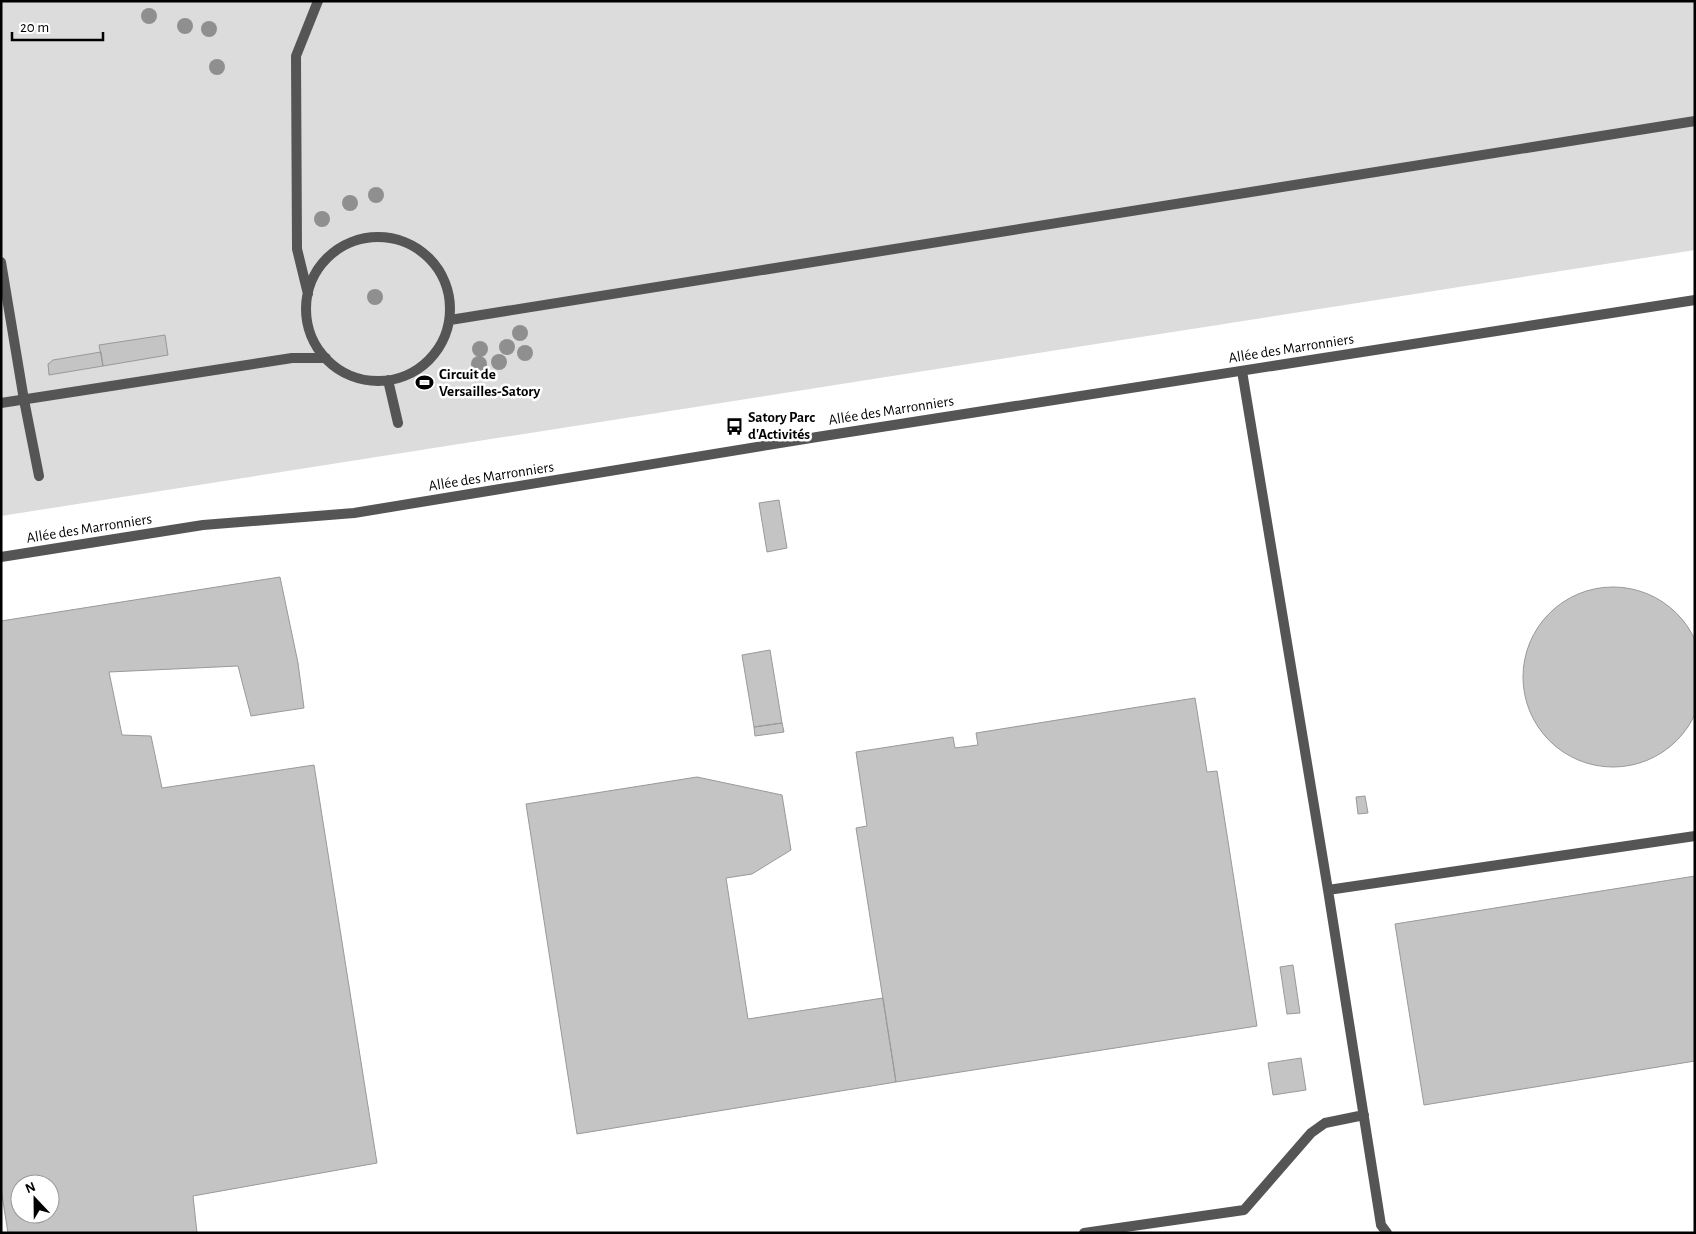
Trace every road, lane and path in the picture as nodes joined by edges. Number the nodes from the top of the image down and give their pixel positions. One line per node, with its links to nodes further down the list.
1 (318, 1): 5 (street)
2 (1695, 122): 7 (street)
3 (1, 262): 4 (street)
4 (3, 283): 11 (street)
5 (308, 294): 7 (street); 8 (street)
6 (1695, 300): 9 (street, Allée des Marronniers)
7 (450, 320): 10 (street)
8 (326, 358): 10 (street); 11 (street)
9 (1242, 371): 15 (street, Allée des Marronniers); 17 (street)
10 (388, 380): 13 (street)
11 (24, 400): 12 (street); 14 (street)
12 (1, 403)
13 (398, 423)
14 (39, 476)
15 (1, 557)
16 (1695, 836): 17 (street)
17 (1328, 890): 18 (street)
18 (1364, 1115): 19 (street); 20 (street)
19 (1084, 1233)
20 (1387, 1233)

